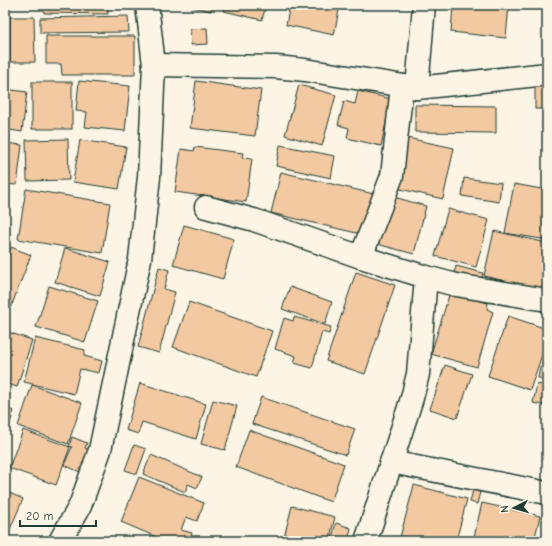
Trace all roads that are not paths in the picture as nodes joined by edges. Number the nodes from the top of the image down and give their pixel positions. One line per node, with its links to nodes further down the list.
1 (147, 5): 3 (street)
2 (424, 5): 5 (street)
3 (154, 66): 5 (street); 12 (street)
4 (547, 74): 5 (street)
5 (410, 87): 7 (street)
6 (206, 207): 7 (street)
7 (361, 257): 8 (street)
8 (426, 278): 9 (street); 10 (street)
9 (547, 300)
10 (391, 462): 11 (street); 13 (street)
11 (547, 493)
12 (60, 541)
13 (366, 541)

